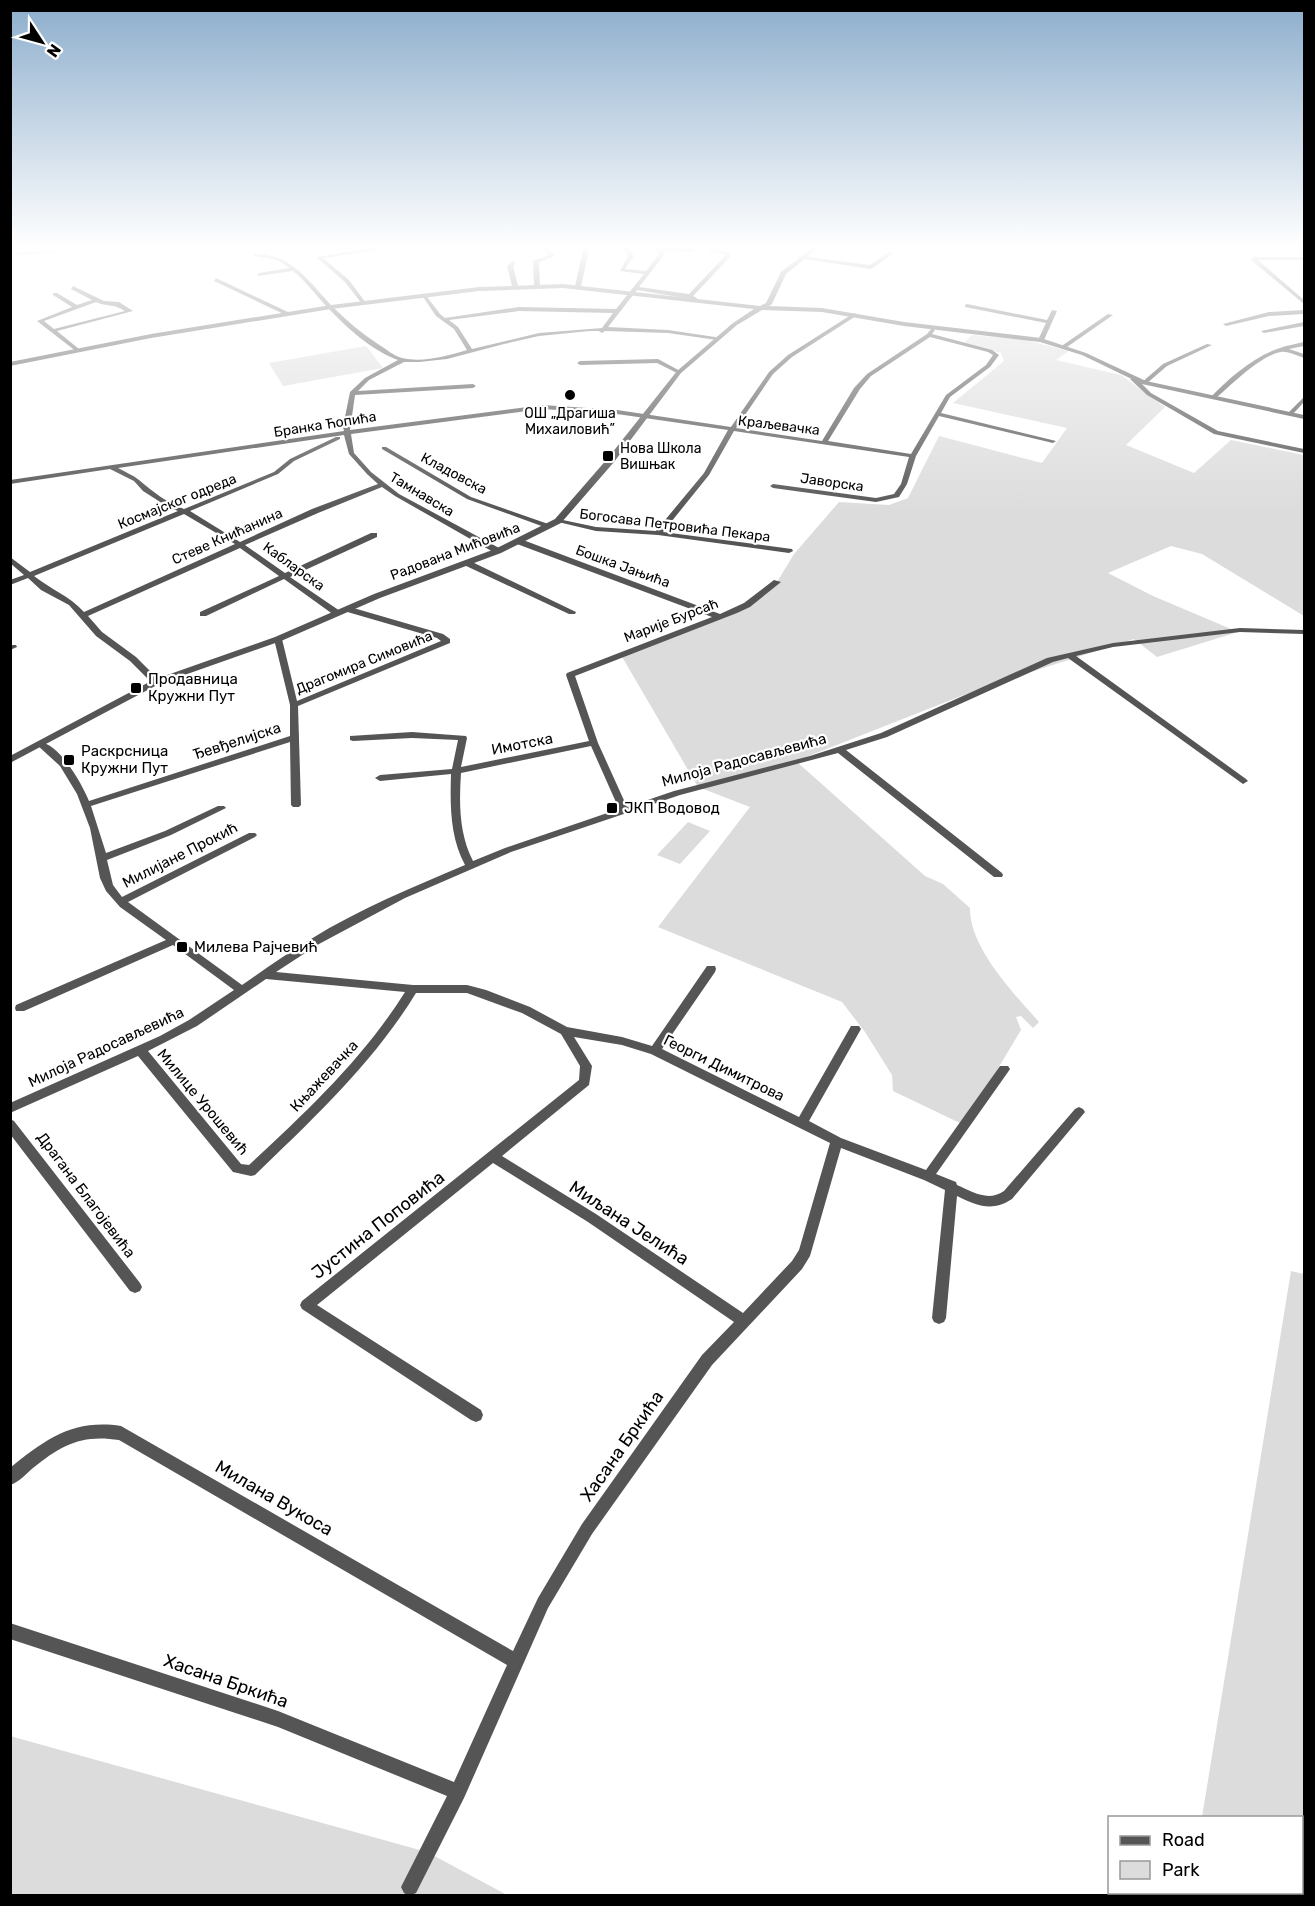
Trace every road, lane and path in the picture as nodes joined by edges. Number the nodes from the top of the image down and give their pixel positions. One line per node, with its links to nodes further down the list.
1 (57, 335): 20 (street)
2 (165, 335): 20 (street)
3 (362, 335): 23 (street)
4 (461, 335): 21 (street)
5 (548, 335): 21 (street)
6 (693, 335): 14 (street)
7 (721, 335): 14 (street, Радована Мићовића)
8 (823, 335): 37 (street)
9 (928, 335): 40 (street)
10 (932, 335): 33 (street)
11 (999, 335): 15 (street)
12 (1044, 335): 15 (street)
13 (1081, 335): 18 (street)
14 (715, 339): 26 (street, Радована Мићовића)
15 (1041, 340): 18 (street)
16 (1305, 344): 19 (street)
17 (1209, 345): 28 (street)
18 (1065, 346): 27 (street)
19 (1281, 349): 22 (street); 31 (street)
20 (76, 350): 25 (street)
21 (470, 351): 23 (street)
22 (1305, 356)
23 (403, 360): 30 (street)
24 (580, 363): 26 (street)
25 (10, 364)
26 (679, 372): 35 (street, Радована Мићовића)
27 (1133, 380): 28 (street); 42 (street)
28 (1144, 383): 31 (street)
29 (473, 386): 30 (street)
30 (352, 393): 38 (street)
31 (1213, 398): 34 (street)
32 (1305, 399): 34 (street)
33 (939, 414): 39 (street); 43 (street)
34 (1290, 414): 36 (street)
35 (643, 417): 37 (street, Краљевачка); 38 (street, Бранка Ћопића); 49 (street, Радована Мићовића)
36 (1305, 417)
37 (731, 431): 40 (street, Краљевачка); 50 (street)
38 (347, 434): 44 (street, Бранка Ћопића); 46 (street, Тамнавска); 48 (street, Космајског одреда)
39 (1053, 441)
40 (824, 443): 43 (street, Краљевачка)
41 (384, 448): 49 (street, Кладовска)
42 (1305, 451)
43 (913, 456): 47 (street, Јаворска)
44 (112, 468): 45 (street, Бранка Ћопића); 48 (street, Кабларска)
45 (10, 482)
46 (381, 485): 53 (street, Стеве Книћанина); 54 (street, Тамнавска)
47 (773, 486)
48 (184, 512): 53 (street, Кабларска); 58 (street, Космајског одреда)
49 (554, 523): 50 (street, Богосава Петровића Пекара); 52 (street, Радована Мићовића)
50 (658, 533): 55 (street, Богосава Петровића Пекара)
51 (374, 535): 59 (street)
52 (520, 542): 54 (street, Радована Мићовића); 67 (street, Бошка Јањића)
53 (242, 546): 59 (street, Кабларска); 66 (street, Стеве Книћанина)
54 (498, 551): 57 (street, Радована Мићовића)
55 (789, 551)
56 (10, 559): 58 (street)
57 (467, 563): 62 (street, Радована Мићовића); 63 (street)
58 (30, 575): 61 (street, Космајског одреда); 66 (street)
59 (286, 578): 64 (street, Кабларска); 65 (street)
60 (777, 582): 67 (street, Марије Бурсаћ)
61 (10, 583)
62 (347, 609): 64 (street, Радована Мићовића); 72 (street, Драгомира Симовића)
63 (572, 612)
64 (337, 613): 69 (street, Радована Мићовића)
65 (204, 614)
66 (84, 615): 71 (street)
67 (718, 616): 75 (street, Марије Бурсаћ)
68 (1305, 632): 70 (street, Милоја Радосављевића)
69 (278, 639): 71 (street, Радована Мићовића); 72 (street)
70 (1070, 656): 77 (street, Милоја Радосављевића); 81 (street)
71 (156, 682): 76 (street, Радована Мићовића)
72 (294, 705): 73 (street)
73 (294, 738): 82 (street, Ђевђелијска); 83 (street)
74 (353, 738): 79 (street)
75 (594, 743): 79 (street, Имотска); 85 (street)
76 (40, 744): 78 (street, Радована Мићовића); 82 (street)
77 (839, 749): 85 (street, Милоја Радосављевића); 89 (street, Милоја Радосављевића)
78 (10, 760)
79 (456, 771): 80 (street); 88 (street)
80 (380, 778)
81 (1243, 781)
82 (86, 805): 87 (street)
83 (296, 805)
84 (221, 808): 87 (street)
85 (624, 811): 88 (street, Милоја Радосављевића)
86 (252, 835): 90 (street, Милијане Прокић)
87 (102, 858): 90 (street)
88 (470, 865): 93 (street, Милоја Радосављевића)
89 (998, 875)
90 (122, 901): 91 (street)
91 (173, 941): 95 (street); 96 (street)
92 (711, 969): 100 (street)
93 (262, 975): 94 (street, Георги Димитрова); 95 (street, Милоја Радосављевића)
94 (413, 989): 98 (street, Георги Димитрова); 108 (street, Књажевачка)
95 (241, 990): 99 (street, Милоја Радосављевића)
96 (20, 1008)
97 (855, 1029): 105 (street)
98 (566, 1031): 100 (street, Георги Димитрова); 107 (street, Јустина Поповића)
99 (140, 1050): 102 (street, Милоја Радосављевића); 108 (street, Милице Урошевић)
100 (655, 1052): 105 (street, Георги Димитрова)
101 (1004, 1069): 109 (street)
102 (10, 1108)
103 (1079, 1112): 110 (street, Георги Димитрова)
104 (10, 1124): 111 (street, Драгана Благојевића)
105 (801, 1124): 106 (street, Георги Димитрова)
106 (837, 1141): 109 (street, Георги Димитрова); 113 (street, Хасана Бркића)
107 (494, 1157): 113 (street, Миљана Јелића); 114 (street, Јустина Поповића)
108 (245, 1170)
109 (928, 1176): 110 (street, Георги Димитрова)
110 (952, 1186): 112 (street)
111 (135, 1287)
112 (939, 1318)
113 (743, 1320): 117 (street, Хасана Бркића)
114 (476, 1415)
115 (10, 1478): 117 (street, Милана Вукоса)
116 (10, 1631): 118 (street, Хасана Бркића)
117 (516, 1662): 118 (street, Хасана Бркића)
118 (458, 1792): 119 (street, Хасана Бркића)
119 (410, 1887)

